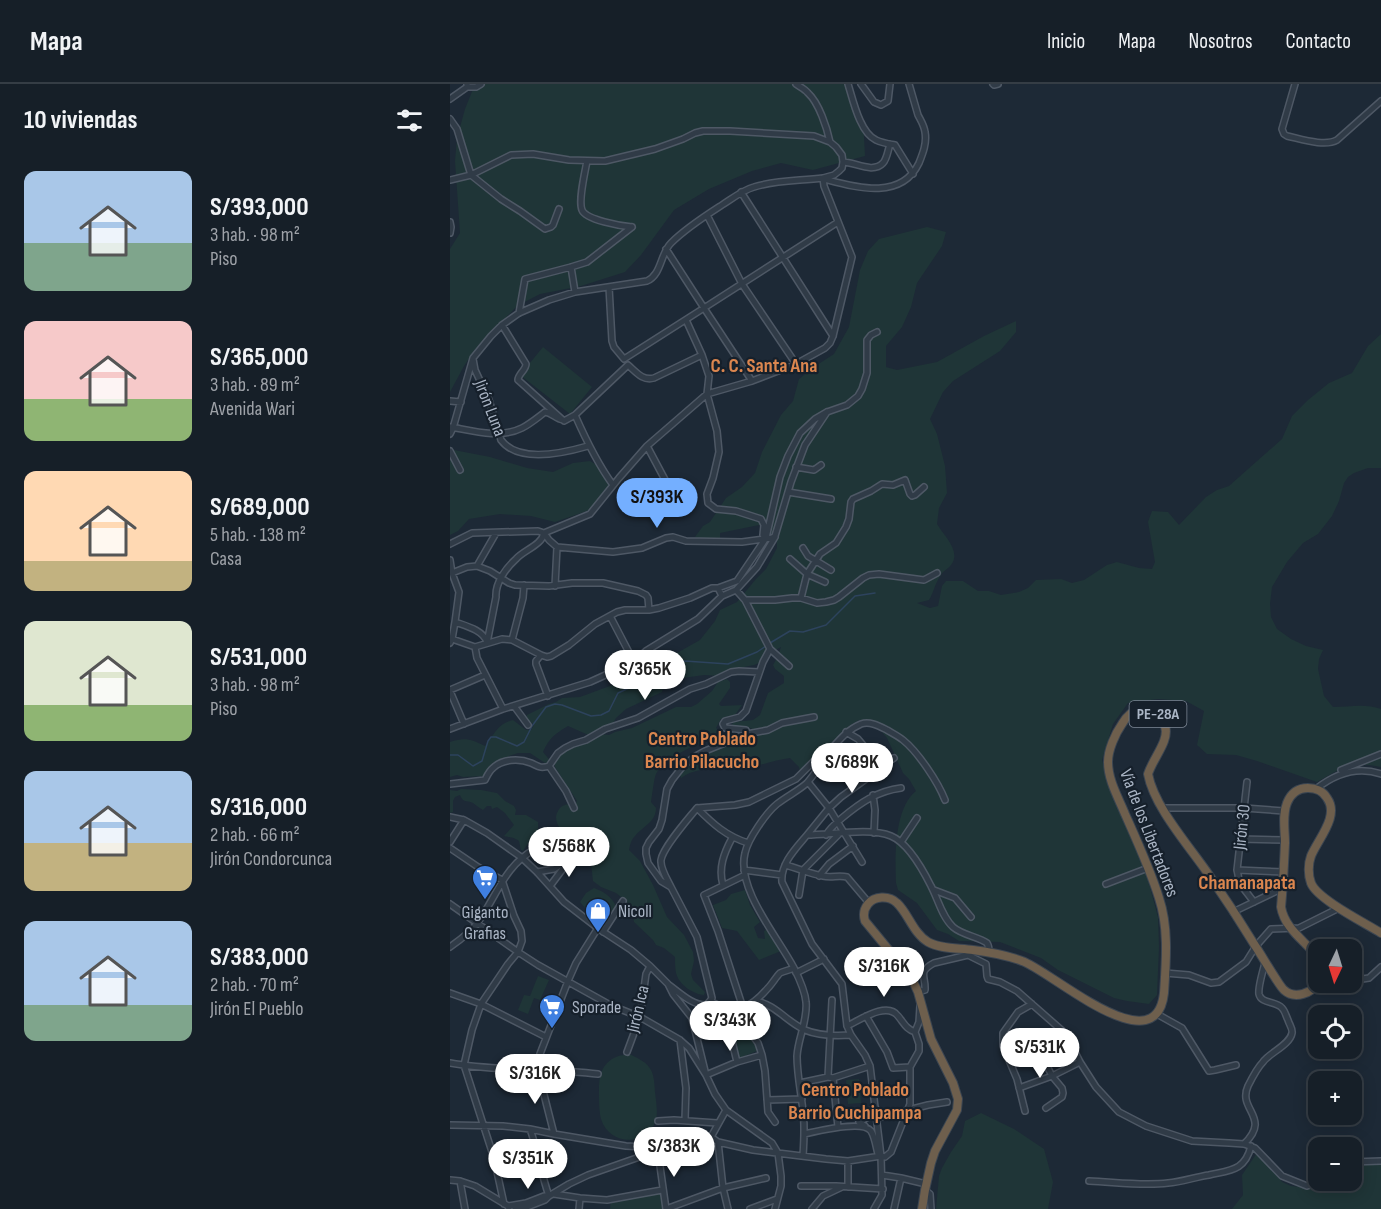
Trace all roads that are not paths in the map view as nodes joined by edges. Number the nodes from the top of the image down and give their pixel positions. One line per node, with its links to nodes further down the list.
1 (481, 84): 10 (street)
2 (796, 84): 14 (street)
3 (848, 84): 15 (street)
4 (861, 84): 5 (street)
5 (890, 84)
6 (909, 84): 18 (street)
7 (993, 84): 8 (street)
8 (998, 84)
9 (1295, 84): 12 (street)
10 (467, 85): 11 (street)
11 (450, 99)
12 (1381, 101)
13 (450, 119): 19 (street)
14 (830, 142): 16 (street); 17 (street)
15 (890, 144): 17 (street); 18 (street)
16 (587, 161): 19 (street); 30 (street)
17 (843, 162): 20 (street)
18 (913, 174): 20 (street)
19 (471, 175): 21 (street); 23 (street)
20 (823, 178): 22 (street); 26 (street)
21 (450, 180)
22 (741, 192): 24 (street); 29 (street)
23 (559, 209)
24 (707, 215): 28 (street); 31 (street)
25 (450, 222): 27 (street)
26 (838, 222): 29 (street); 39 (street)
27 (450, 233)
28 (666, 249): 32 (street); 34 (street)
29 (782, 257): 31 (street); 39 (street)
30 (571, 267): 33 (street); 35 (street)
31 (742, 284): 34 (street); 43 (street)
32 (609, 287): 33 (street); 42 (street)
33 (575, 292): 35 (street)
34 (704, 308): 36 (street); 45 (street)
35 (519, 313): 37 (street)
36 (686, 320): 40 (street); 42 (street)
37 (502, 325): 41 (street); 51 (street)
38 (877, 332): 49 (street)
39 (833, 336): 43 (street)
40 (702, 355): 44 (street); 46 (street)
41 (473, 358): 48 (street); 54 (street, Jirón Luna)
42 (624, 359): 44 (street)
43 (796, 364): 45 (street)
44 (628, 365): 50 (street)
45 (752, 381): 46 (street)
46 (707, 394): 56 (street); 69 (street)
47 (450, 401): 48 (street)
48 (461, 402): 52 (street)
49 (827, 412): 59 (street); 69 (street)
50 (576, 415): 51 (street); 55 (street)
51 (564, 420): 54 (street)
52 (452, 427): 53 (street); 54 (street)
53 (450, 434)
54 (500, 434): 55 (street, Jirón Luna)
55 (588, 446): 61 (street)
56 (647, 446): 61 (street); 63 (street)
57 (450, 451): 60 (street)
58 (821, 465): 59 (street)
59 (796, 467): 64 (street)
60 (460, 470)
61 (613, 485): 67 (street)
62 (924, 487): 75 (street)
63 (671, 491)
64 (788, 492): 65 (street); 68 (street)
65 (831, 499)
66 (496, 533): 67 (street); 70 (street); 76 (street)
67 (544, 533): 71 (street); 81 (street)
68 (775, 536): 69 (street); 86 (street)
69 (766, 538): 71 (street); 85 (street)
70 (450, 544)
71 (557, 547): 84 (street)
72 (802, 548): 75 (street)
73 (790, 559): 80 (street)
74 (450, 560): 78 (street)
75 (816, 562): 77 (street); 80 (street)
76 (477, 566): 78 (street); 81 (street)
77 (831, 570)
78 (451, 572): 92 (street)
79 (936, 573): 88 (street)
80 (807, 574): 82 (street); 88 (street)
81 (501, 578): 83 (street); 95 (street)
82 (825, 582)
83 (524, 585): 84 (street); 93 (street)
84 (555, 586): 90 (street)
85 (718, 588): 87 (street); 90 (street)
86 (736, 590): 87 (street); 89 (street)
87 (722, 596): 99 (street)
88 (801, 598): 89 (street)
89 (745, 600): 97 (street)
90 (649, 610): 91 (street)
91 (610, 616): 98 (street); 99 (street)
92 (455, 622): 94 (street); 95 (street)
93 (512, 640): 95 (street); 98 (street)
94 (451, 641): 96 (street)
95 (487, 643): 96 (street)
96 (475, 647): 102 (street)
97 (770, 649): 100 (street); 101 (street)
98 (541, 655): 104 (street)
99 (634, 662): 104 (street)
100 (789, 666)
101 (759, 672): 112 (street); 116 (street)
102 (485, 675): 103 (street); 106 (street)
103 (450, 690): 108 (street)
104 (548, 696): 105 (street)
105 (514, 706): 106 (street); 109 (street)
106 (502, 709): 108 (street)
107 (814, 717): 112 (street)
108 (464, 724): 110 (street)
109 (528, 725)
110 (450, 729)
111 (846, 732): 114 (street); 117 (street); 127 (street)
112 (747, 734): 166 (street)
113 (1381, 754): 119 (street)
114 (825, 756): 120 (street); 123 (street); 129 (street)
115 (894, 758): 117 (street)
116 (549, 766): 122 (street); 128 (street)
117 (881, 766): 123 (street)
118 (1381, 774): 119 (street)
119 (1335, 777): 125 (street)
120 (808, 782): 130 (street); 147 (street)
121 (1247, 782): 132 (street, Jirón 30)
122 (450, 784)
123 (855, 787): 130 (street)
124 (901, 788): 126 (street)
125 (1316, 789): 133 (highway); 174 (highway)
126 (873, 795): 137 (street); 139 (street)
127 (945, 800)
128 (574, 808)
129 (698, 808): 142 (street); 166 (street)
130 (829, 808): 137 (street); 140 (street)
131 (1163, 808): 132 (street); 154 (highway, Vía de los Libertadores / PE-28A); 175 (highway, Vía de los Libertadores / PE-28A)
132 (1244, 808): 133 (street); 143 (street, Jirón 30)
133 (1284, 811): 144 (highway)
134 (450, 817): 136 (street)
135 (917, 818): 146 (street)
136 (464, 820): 145 (street); 150 (street)
137 (838, 821): 138 (street); 141 (street)
138 (843, 833): 139 (street); 141 (street); 148 (street); 155 (street)
139 (874, 833): 146 (street)
140 (807, 835): 141 (street); 153 (street)
141 (826, 835)
142 (732, 838): 147 (street); 164 (street)
143 (1240, 839): 144 (street); 156 (street, Jirón 30)
144 (1285, 840): 159 (highway)
145 (450, 842)
146 (901, 842): 168 (street)
147 (748, 843): 158 (street)
148 (852, 846): 152 (street); 161 (street)
149 (450, 848): 162 (street)
150 (521, 857): 151 (street); 157 (street); 162 (street)
151 (568, 859): 157 (street); 165 (street)
152 (862, 862)
153 (785, 865): 155 (street); 160 (street)
154 (1148, 868): 163 (street); 192 (highway, Vía de los Libertadores / PE-28A)
155 (803, 870): 161 (street); 169 (street)
156 (1237, 870): 159 (street); 171 (street, Jirón 30)
157 (537, 872): 165 (street)
158 (745, 872): 160 (street); 164 (street); 191 (street)
159 (1284, 872): 167 (highway)
160 (782, 875): 187 (street)
161 (819, 876): 172 (street)
162 (502, 880): 177 (street); 184 (street)
163 (1106, 884)
164 (723, 885): 204 (street)
165 (550, 886): 179 (street)
166 (671, 887): 201 (street)
167 (1283, 888): 171 (street); 178 (highway)
168 (934, 890): 176 (street); 186 (street)
169 (799, 895)
170 (623, 901): 179 (street)
171 (1254, 902): 175 (street)
172 (869, 903): 185 (highway); 198 (highway)
173 (450, 904): 177 (street)
174 (1339, 908): 178 (street); 180 (highway)
175 (1233, 912): 182 (highway, Vía de los Libertadores / PE-28A)
176 (971, 917)
177 (478, 922): 181 (street); 184 (street)
178 (1290, 929): 182 (street); 183 (highway)
179 (601, 931): 189 (street); 194 (street)
180 (1381, 933)
181 (450, 946)
182 (1256, 946): 188 (highway, Vía de los Libertadores / PE-28A); 192 (street)
183 (1308, 948)
184 (518, 952): 194 (street); 202 (street)
185 (971, 952): 186 (highway); 198 (street); 203 (street)
186 (989, 952): 207 (highway)
187 (824, 959): 191 (street); 210 (street)
188 (1265, 963): 196 (highway, Vía de los Libertadores / PE-28A); 256 (street)
189 (650, 966): 195 (street); 208 (street, Jirón Ica)
190 (1381, 967): 193 (street)
191 (795, 970): 200 (street); 211 (street)
192 (1165, 973): 207 (highway, Vía de los Libertadores / PE-28A)
193 (1362, 979)
194 (568, 981): 208 (street); 216 (street)
195 (668, 984): 201 (street); 229 (street)
196 (1308, 992)
197 (450, 993): 202 (street)
198 (919, 997): 212 (street); 274 (highway)
199 (832, 1000): 214 (street)
200 (756, 1001): 204 (street); 211 (street)
201 (709, 1003): 204 (street); 206 (street)
202 (481, 1004): 216 (street); 223 (street)
203 (1032, 1004): 213 (street); 233 (street)
204 (743, 1008)
205 (857, 1011): 209 (street)
206 (725, 1012): 219 (street); 221 (street)
207 (1157, 1014): 224 (street)
208 (640, 1017): 217 (street); 218 (street, Jirón Ica)
209 (863, 1017): 210 (street); 212 (street); 226 (street)
210 (847, 1026): 215 (street)
211 (802, 1028): 214 (street); 232 (street)
212 (915, 1032): 226 (street)
213 (1066, 1034): 222 (street); 230 (street)
214 (830, 1035): 215 (street); 231 (street)
215 (851, 1035): 225 (street)
216 (546, 1037): 227 (street)
217 (680, 1040): 229 (street); 243 (street)
218 (627, 1052)
219 (762, 1055): 221 (street); 235 (street)
220 (450, 1062): 223 (street)
221 (737, 1062): 229 (street)
222 (1080, 1062): 230 (street); 256 (street)
223 (464, 1065): 227 (street); 248 (street)
224 (1236, 1065)
225 (870, 1066): 231 (street); 239 (street)
226 (910, 1067): 240 (street)
227 (538, 1071): 228 (street); 252 (street)
228 (598, 1074)
229 (706, 1075): 238 (street)
230 (1052, 1076): 233 (street); 237 (street)
231 (831, 1077): 232 (street); 249 (street)
232 (800, 1083): 234 (street)
233 (1019, 1088): 241 (street)
234 (802, 1099): 235 (street); 253 (street)
235 (767, 1100): 245 (street)
236 (947, 1102): 240 (street)
237 (1046, 1108)
238 (726, 1110): 246 (street); 259 (street)
239 (876, 1110): 242 (street); 250 (street)
240 (908, 1110): 242 (street); 261 (street)
241 (1024, 1111)
242 (877, 1118): 261 (street)
243 (685, 1120): 244 (street); 246 (street)
244 (658, 1121)
245 (775, 1122)
246 (717, 1124): 254 (street)
247 (450, 1125): 248 (street)
248 (484, 1126): 251 (street); 281 (street)
249 (838, 1127): 250 (street); 253 (street)
250 (866, 1127): 261 (street)
251 (530, 1129): 252 (street); 278 (street)
252 (554, 1134): 258 (street)
253 (804, 1134): 260 (street)
254 (711, 1137): 255 (street); 258 (street)
255 (718, 1142): 259 (street); 275 (street)
256 (1244, 1144): 257 (street)
257 (1251, 1146): 270 (street); 272 (street)
258 (658, 1152): 277 (street); 278 (street)
259 (778, 1153): 260 (street); 282 (street)
260 (803, 1156): 262 (street)
261 (880, 1156): 262 (street); 265 (street)
262 (848, 1161): 273 (street)
263 (1381, 1161): 264 (street)
264 (1362, 1162)
265 (882, 1175): 267 (street); 276 (street)
266 (766, 1178): 275 (street)
267 (901, 1178): 274 (street); 293 (street)
268 (450, 1180): 269 (street)
269 (460, 1181): 281 (street); 284 (street)
270 (1089, 1181)
271 (801, 1186): 273 (street)
272 (1308, 1186)
273 (845, 1187): 276 (street); 291 (street)
274 (925, 1187): 294 (highway); 295 (street)
275 (723, 1188): 288 (street); 289 (street)
276 (883, 1189): 283 (street)
277 (662, 1190): 280 (street); 288 (street)
278 (551, 1195): 279 (street); 281 (street); 285 (street)
279 (580, 1198): 280 (street); 286 (street)
280 (607, 1200): 287 (street)
281 (507, 1206)
282 (776, 1206): 290 (street)
283 (876, 1206): 292 (street)
284 (465, 1209)
285 (515, 1209)
286 (579, 1209)
287 (607, 1209)
288 (666, 1209)
289 (728, 1209)
290 (750, 1209)
291 (812, 1209)
292 (885, 1209)
293 (894, 1209)
294 (922, 1209)
295 (931, 1209)

